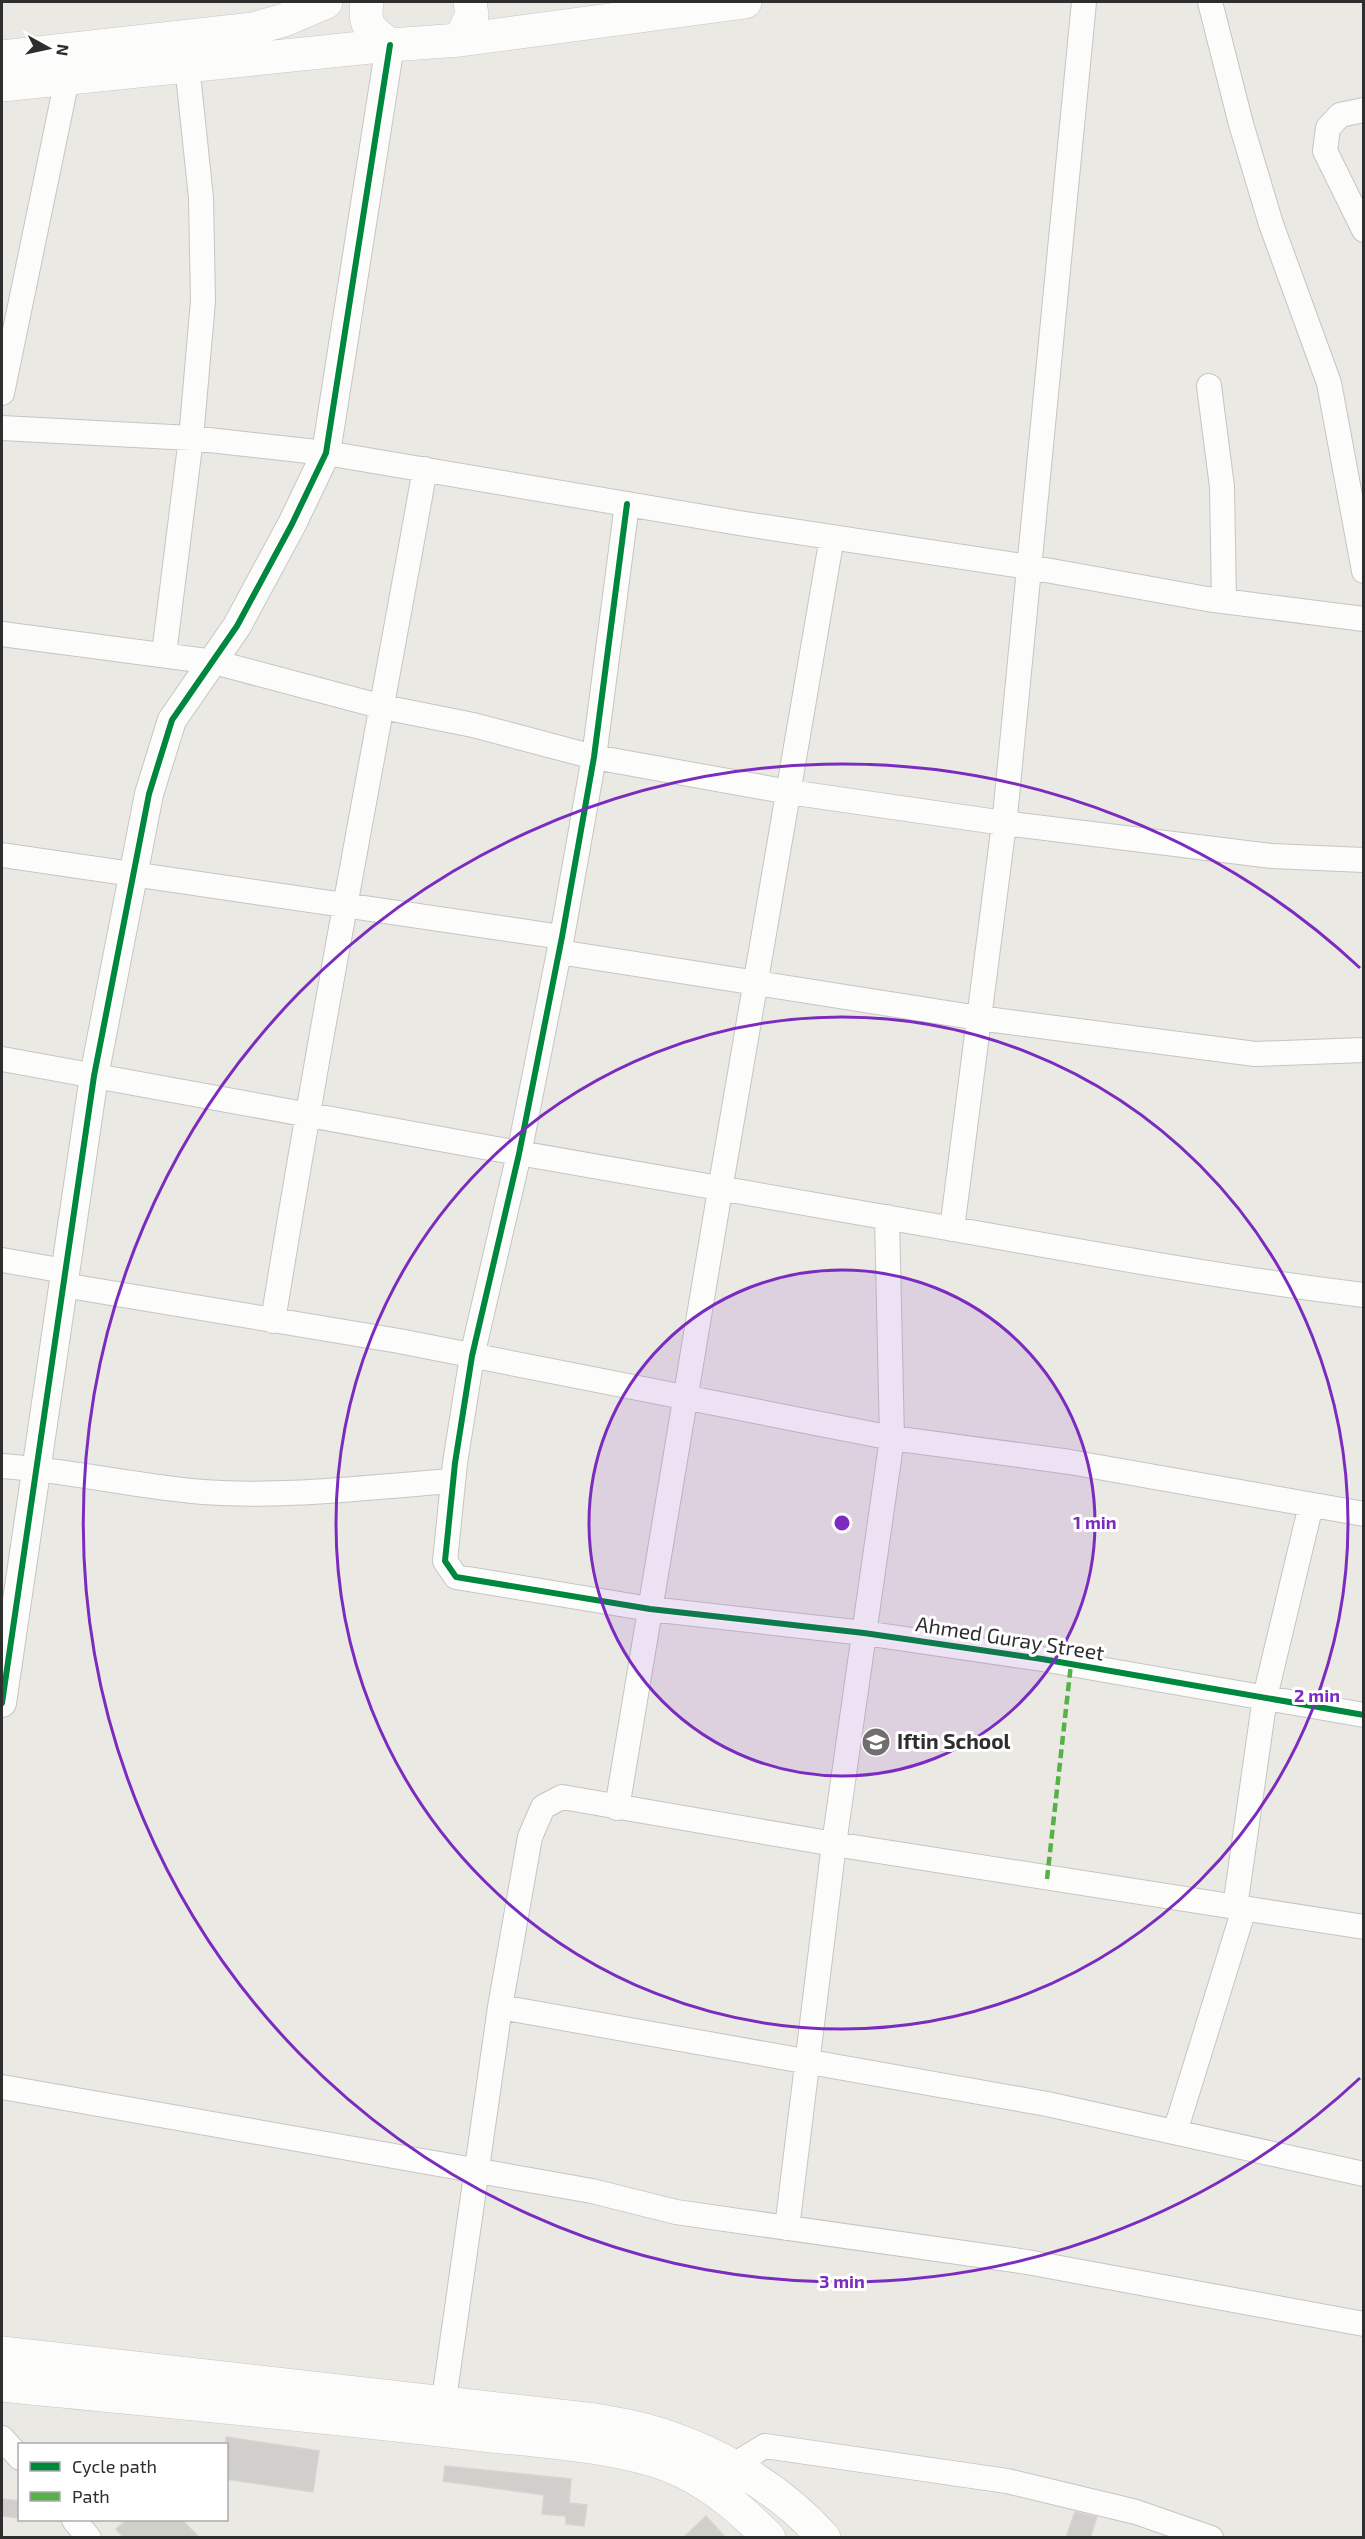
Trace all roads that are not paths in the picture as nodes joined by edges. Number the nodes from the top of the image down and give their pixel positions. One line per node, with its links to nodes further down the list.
1 (326, 2): 9 (main road)
2 (367, 2): 8 (main road)
3 (471, 2): 7 (main road)
4 (745, 2): 7 (main road)
5 (1084, 2): 23 (street)
6 (1210, 2): 24 (street)
7 (460, 40): 8 (main road)
8 (390, 45): 10 (main road); 19 (street)
9 (2, 57)
10 (187, 65): 11 (main road); 18 (street)
11 (67, 79): 12 (main road); 16 (street)
12 (2, 85)
13 (1364, 110): 14 (street)
14 (1364, 230)
15 (1209, 386): 25 (street)
16 (2, 393)
17 (2, 428): 18 (street)
18 (191, 438): 19 (street); 28 (street)
19 (326, 453): 20 (street); 29 (street)
20 (425, 469): 21 (street); 30 (street)
21 (627, 504): 22 (street); 31 (street, Ahmed Guray Street)
22 (832, 537): 23 (street); 32 (street)
23 (1029, 567): 25 (street); 33 (street)
24 (1364, 571)
25 (1224, 601): 26 (street)
26 (1364, 619)
27 (2, 634): 28 (street)
28 (164, 654): 29 (street)
29 (214, 662): 30 (street); 36 (street)
30 (382, 707): 31 (street); 37 (street)
31 (594, 756): 32 (street); 38 (street, Ahmed Guray Street)
32 (789, 792): 33 (street); 39 (street)
33 (1004, 823): 35 (street); 40 (street)
34 (2, 855): 36 (street)
35 (1364, 860)
36 (133, 875): 37 (street); 43 (street)
37 (347, 905): 38 (street); 44 (street)
38 (561, 944): 39 (street); 45 (street, Ahmed Guray Street)
39 (756, 982): 40 (street); 46 (street)
40 (979, 1018): 41 (street); 48 (street)
41 (1364, 1050)
42 (2, 1059): 43 (street)
43 (94, 1076): 44 (street); 50 (street)
44 (306, 1116): 45 (street); 52 (street)
45 (519, 1154): 46 (street); 53 (street, Ahmed Guray Street)
46 (720, 1190): 47 (street); 54 (street)
47 (887, 1217): 48 (street); 55 (street)
48 (952, 1228): 51 (street)
49 (2, 1260): 50 (street)
50 (64, 1278): 52 (street); 57 (street)
51 (1364, 1295)
52 (273, 1321): 53 (street)
53 (472, 1356): 54 (street); 58 (street, Ahmed Guray Street)
54 (686, 1398): 55 (street); 61 (street)
55 (892, 1438): 59 (street); 62 (street)
56 (2, 1466): 57 (street)
57 (35, 1468): 58 (street); 64 (street)
58 (453, 1481): 61 (street, Ahmed Guray Street)
59 (1311, 1505): 60 (street); 63 (street)
60 (1364, 1514)
61 (650, 1609): 62 (street, Ahmed Guray Street); 66 (street)
62 (864, 1633): 63 (street, Ahmed Guray Street); 67 (street)
63 (1265, 1697): 65 (street, Ahmed Guray Street); 68 (street)
64 (2, 1703)
65 (1364, 1715)
66 (617, 1808): 67 (street); 70 (street)
67 (834, 1844): 68 (street); 71 (street)
68 (1239, 1908): 69 (street); 73 (street)
69 (1364, 1927)
70 (500, 2007): 71 (street); 74 (street)
71 (807, 2063): 73 (street); 76 (street)
72 (2, 2087): 74 (street)
73 (1175, 2132): 75 (street)
74 (476, 2170): 76 (street); 80 (street)
75 (1364, 2174)
76 (787, 2228): 77 (street)
77 (1364, 2324)
78 (2, 2353): 80 (main road)
79 (2, 2385): 80 (main road)
80 (442, 2416): 83 (main road); 86 (main road)
81 (2, 2438): 82 (street)
82 (18, 2456)
83 (732, 2466): 87 (main road); 88 (street)
84 (75, 2521): 85 (street)
85 (89, 2538)
86 (770, 2538)
87 (824, 2538)
88 (1211, 2538)

